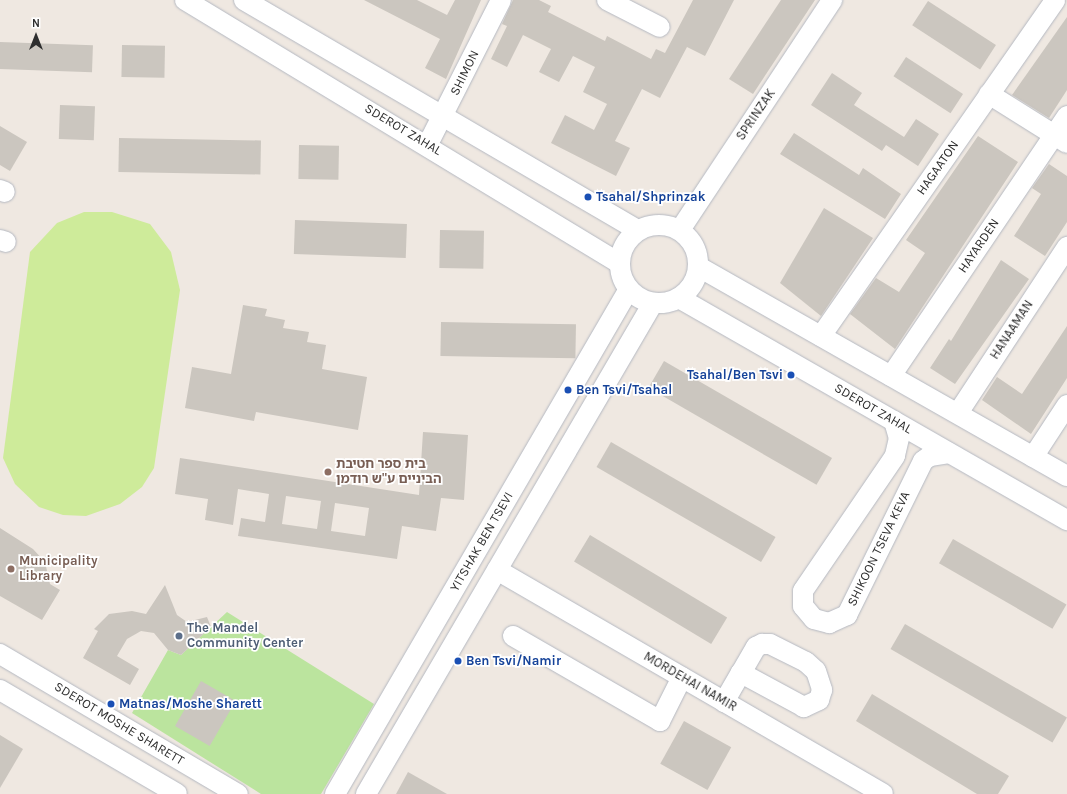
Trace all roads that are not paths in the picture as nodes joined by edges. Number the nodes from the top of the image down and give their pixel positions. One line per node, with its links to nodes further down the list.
1 (185, 0): 12 (street, SDEROT ZAHAL)
2 (244, 0): 9 (street)
3 (501, 0): 9 (street, SHIMON)
4 (606, 0): 7 (street)
5 (832, 0): 14 (street, SPRINZAK)
6 (1055, 0): 8 (street, HAGAATON)
7 (660, 27)
8 (989, 94): 11 (street); 21 (street, HAGAATON)
9 (445, 115): 12 (street, SHIMON); 13 (street)
10 (1067, 116): 11 (street, HAYARDEN)
11 (1060, 139): 22 (street, HAYARDEN)
12 (428, 144): 16 (street, SDEROT ZAHAL)
13 (637, 230): 14 (street); 16 (street)
14 (680, 230): 17 (street)
15 (1067, 247): 24 (street, HANAAMAN)
16 (619, 263): 18 (street)
17 (699, 267): 19 (street); 21 (street)
18 (629, 289): 20 (street); 39 (street, YITSHAK BEN TSEVI)
19 (679, 298): 20 (street); 25 (street, SDEROT ZAHAL)
20 (653, 303): 30 (street, YITSHAK BEN TSEVI)
21 (822, 336): 22 (street)
22 (892, 376): 24 (street)
23 (1067, 405): 27 (street)
24 (958, 414): 27 (street)
25 (894, 421): 26 (street, SDEROT ZAHAL); 26 (street, SHIKOON TSEVA KEVA)
26 (949, 453): 29 (street, SDEROT ZAHAL)
27 (1033, 457): 28 (street)
28 (1067, 476)
29 (1067, 520)
30 (497, 570): 34 (street, MORDEHAI NAMIR); 40 (street, YITSHAK BEN TSEVI)
31 (513, 636): 34 (street)
32 (0, 654): 38 (street, SDEROT MOSHE SHARETT)
33 (741, 673): 36 (street)
34 (682, 677): 36 (street, MORDEHAI NAMIR)
35 (0, 690): 37 (street)
36 (724, 702): 41 (street, MORDEHAI NAMIR)
37 (177, 794)
38 (238, 794)
39 (335, 794)
40 (366, 794)
41 (883, 794)

